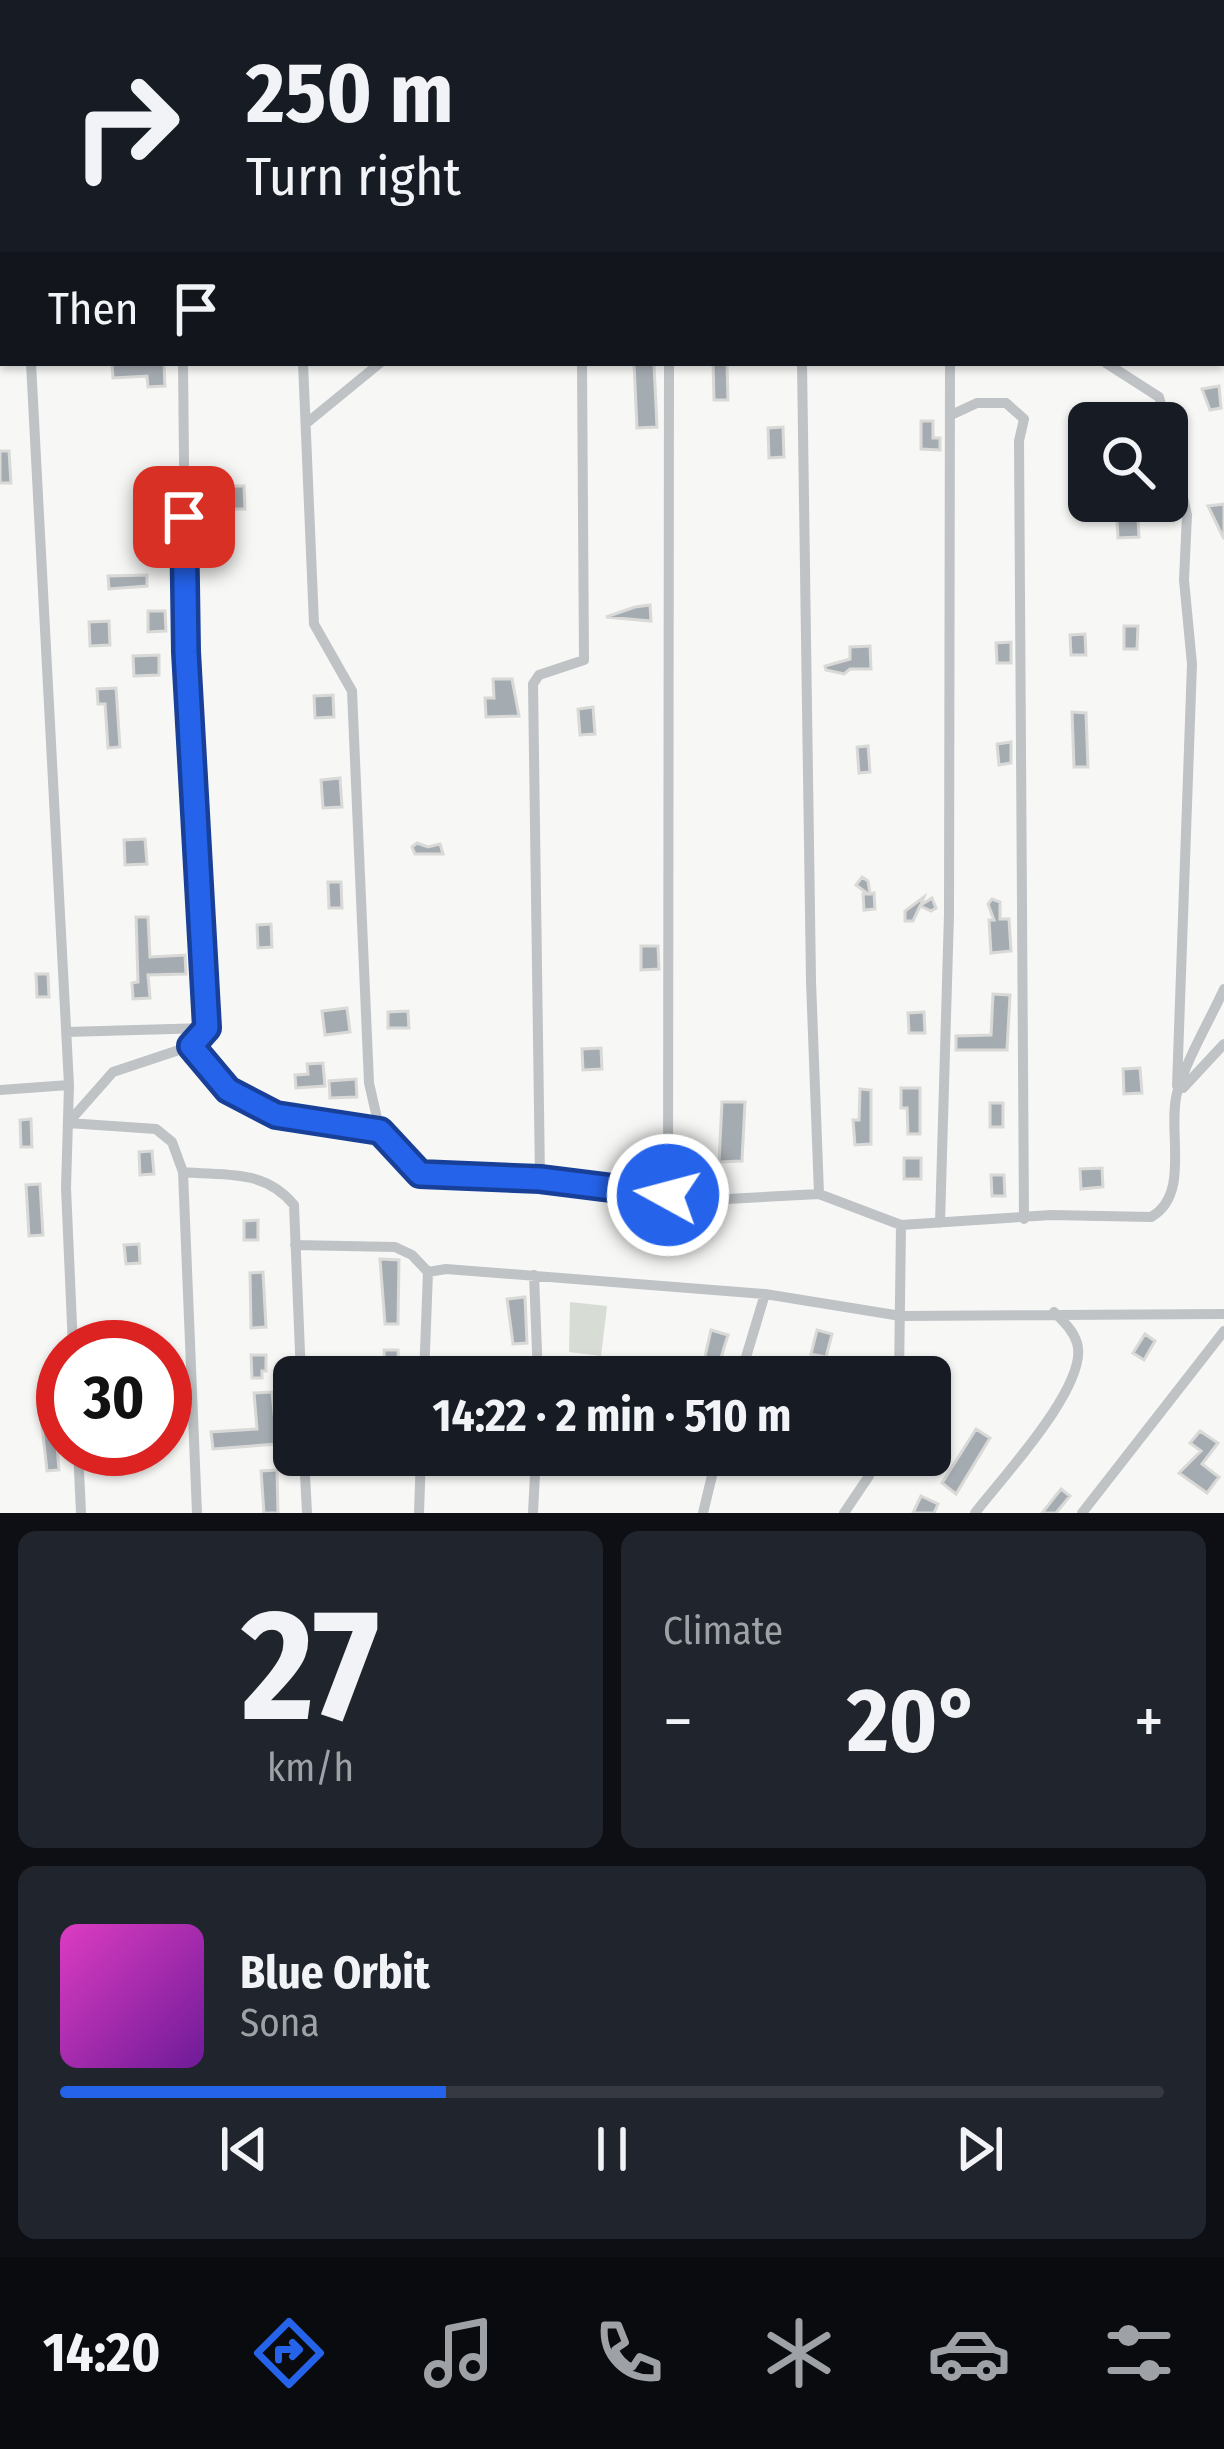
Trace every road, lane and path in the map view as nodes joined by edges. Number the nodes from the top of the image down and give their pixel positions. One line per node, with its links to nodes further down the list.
1 (32, 366): 16 (street)
2 (183, 366): 15 (street)
3 (303, 366): 12 (street)
4 (376, 366): 12 (street)
5 (582, 366): 25 (street)
6 (669, 366): 27 (street)
7 (802, 366): 26 (street)
8 (950, 366): 11 (street)
9 (1111, 366): 10 (street)
10 (1160, 402)
11 (950, 415): 28 (street); 29 (street)
12 (308, 422): 23 (street)
13 (1187, 522): 21 (street)
14 (1224, 989): 21 (street)
15 (207, 1028): 16 (street); 18 (street)
16 (66, 1032): 19 (street)
17 (1224, 1044): 21 (street)
18 (191, 1046): 22 (street); 23 (street)
19 (69, 1084): 20 (street); 22 (street)
20 (0, 1090)
21 (1177, 1095): 28 (street)
22 (68, 1123): 24 (street); 38 (street)
23 (380, 1131): 25 (street)
24 (183, 1172): 31 (street); 52 (street)
25 (540, 1179): 27 (street)
26 (819, 1194): 27 (street); 30 (street)
27 (668, 1195)
28 (1024, 1219): 29 (street)
29 (940, 1223): 30 (street)
30 (901, 1225): 37 (street)
31 (295, 1246): 32 (street); 40 (street)
32 (428, 1272): 33 (street); 41 (street)
33 (534, 1275): 34 (street); 42 (street)
34 (765, 1294): 37 (street); 43 (street)
35 (1054, 1312): 36 (street); 37 (street); 58 (street)
36 (1224, 1314)
37 (901, 1316): 44 (street)
38 (72, 1320)
39 (1224, 1331): 59 (street)
40 (300, 1356)
41 (425, 1356)
42 (537, 1356)
43 (746, 1356)
44 (899, 1356)
45 (79, 1476): 51 (street)
46 (305, 1476): 53 (street)
47 (420, 1476): 54 (street)
48 (535, 1476): 55 (street)
49 (712, 1476): 56 (street)
50 (869, 1476): 57 (street)
51 (81, 1513)
52 (196, 1513)
53 (307, 1513)
54 (418, 1513)
55 (533, 1513)
56 (703, 1513)
57 (844, 1513)
58 (975, 1513)
59 (1082, 1513)

